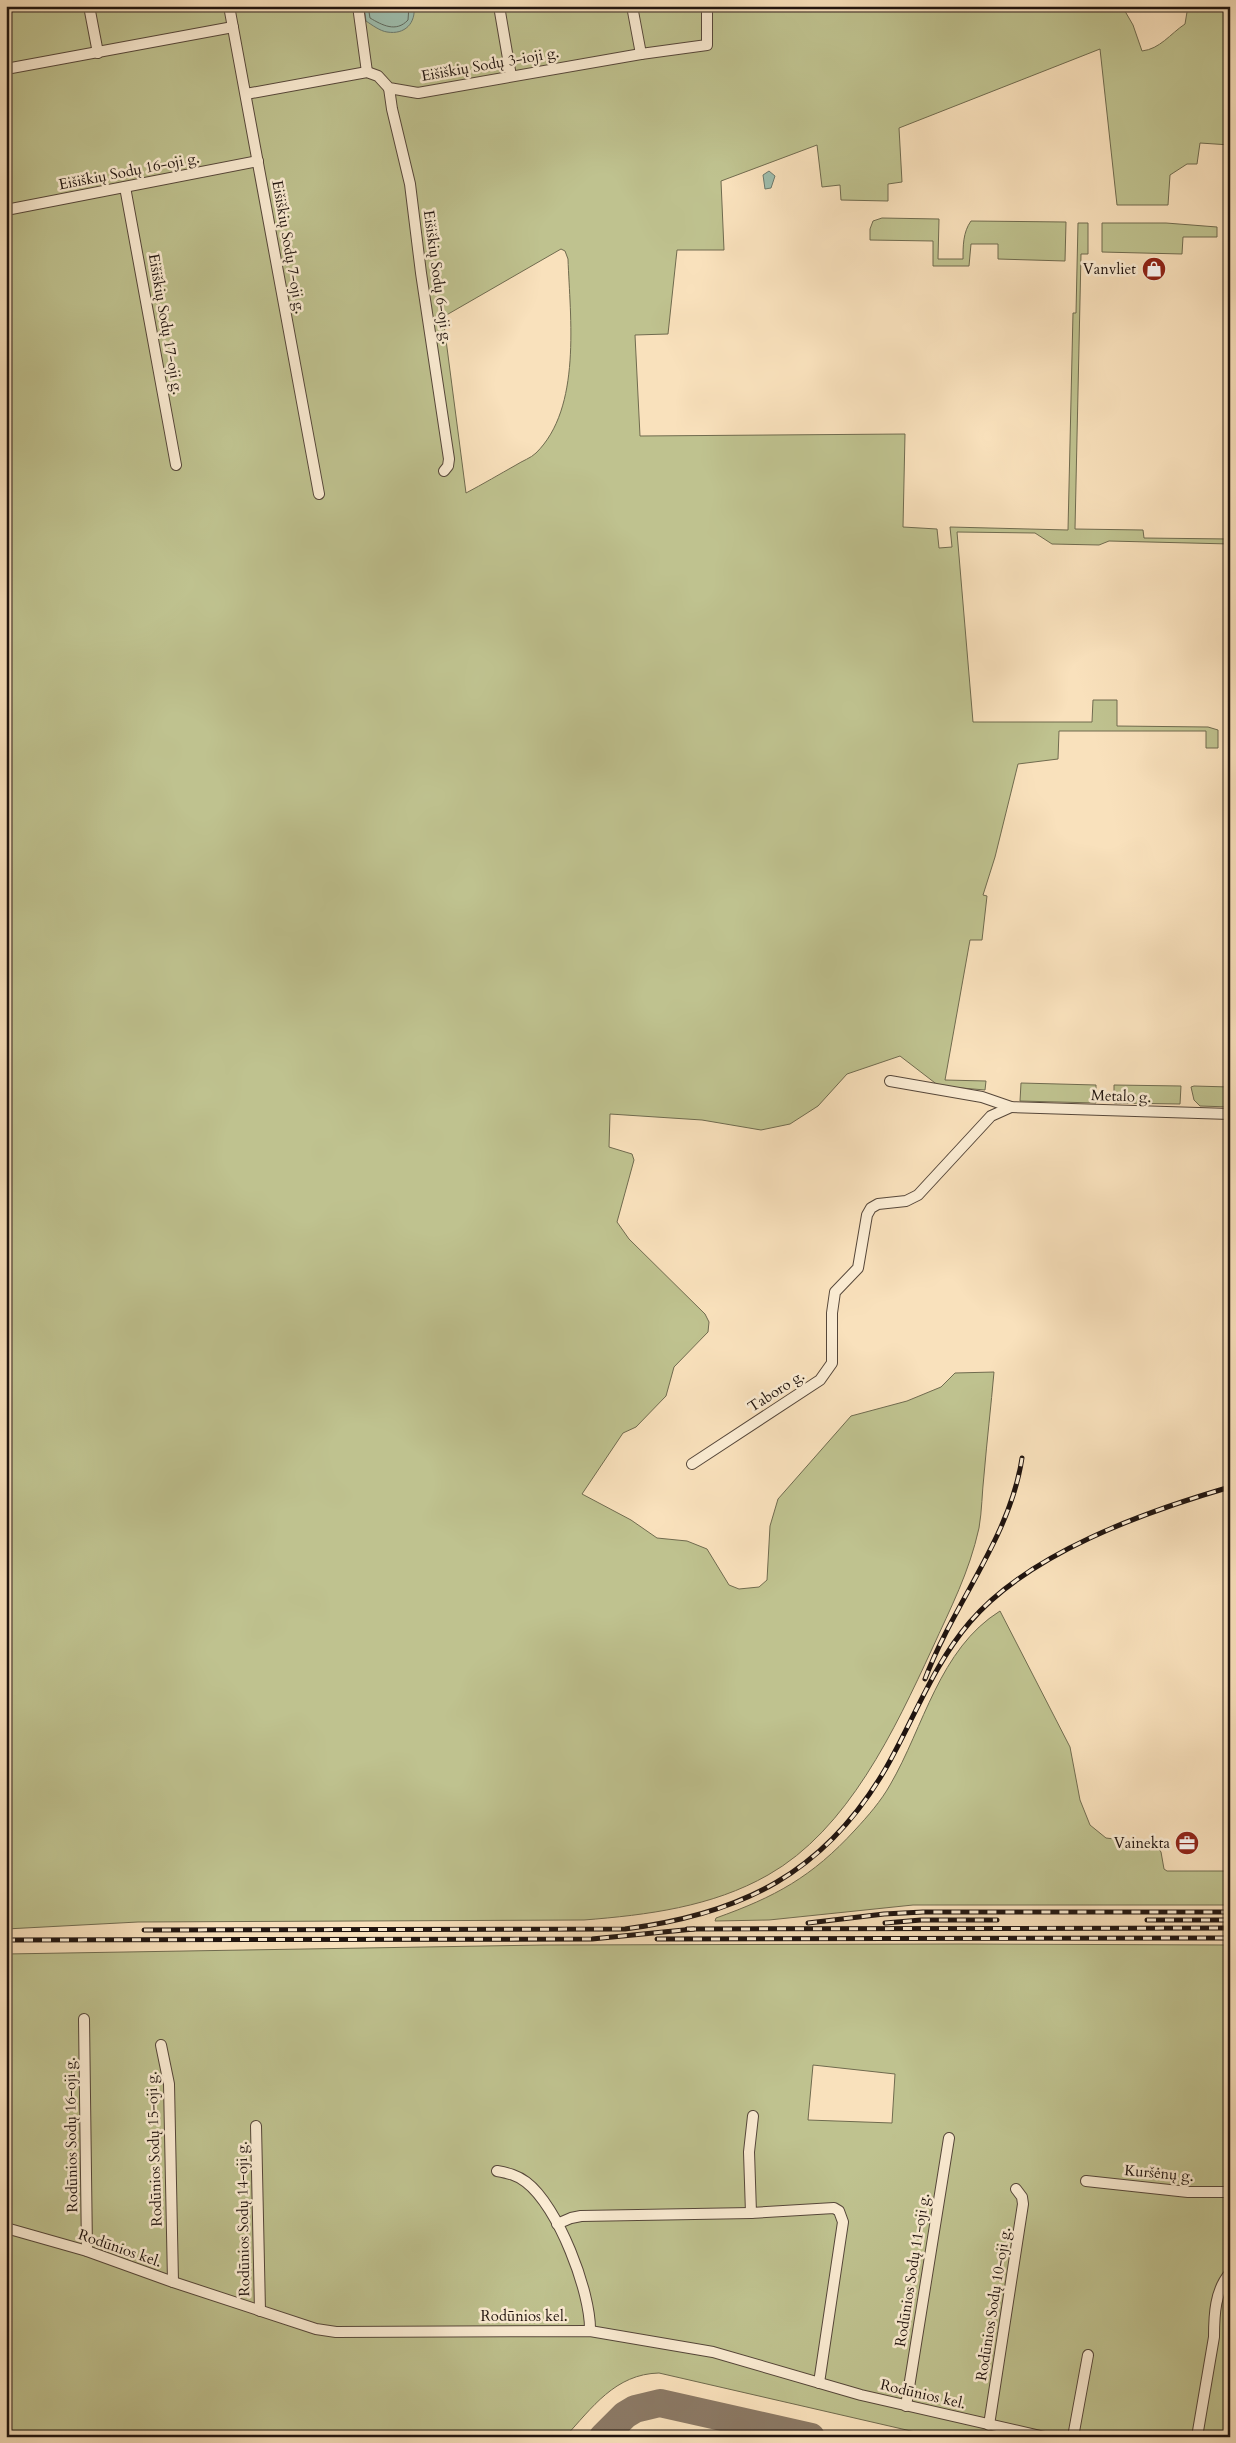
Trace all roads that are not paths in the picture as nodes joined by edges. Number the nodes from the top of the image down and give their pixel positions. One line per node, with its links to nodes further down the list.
1 (89, 6): 8 (street)
2 (229, 6): 7 (street, Eišiškių Sodų 7-oji g.)
3 (358, 6): 11 (street)
4 (499, 6): 12 (street)
5 (632, 6): 9 (street)
6 (707, 6): 9 (street, Eišiškių Sodų 3-ioji g.)
7 (233, 27): 8 (street); 14 (street, Eišiškių Sodų 7-oji g.)
8 (98, 53): 10 (street)
9 (641, 54): 12 (street, Eišiškių Sodų 3-ioji g.)
10 (6, 69)
11 (367, 72): 13 (street, Eišiškių Sodų 3-ioji g.); 14 (street)
12 (511, 76): 13 (street, Eišiškių Sodų 3-ioji g.)
13 (389, 88): 19 (street, Eišiškių Sodų 6-oji g.)
14 (246, 94): 15 (street, Eišiškių Sodų 7-oji g.)
15 (258, 161): 16 (street, Eišiškių Sodų 16-oji g.); 20 (street, Eišiškių Sodų 7-oji g.)
16 (126, 187): 17 (street, Eišiškių Sodų 16-oji g.); 18 (street, Eišiškių Sodų 17-oji g.)
17 (6, 210)
18 (176, 465)
19 (444, 471)
20 (319, 494)
21 (890, 1081): 22 (street)
22 (1011, 1107): 23 (street, Metalo g.); 24 (street, Taboro g.)
23 (1230, 1114)
24 (692, 1464)
25 (84, 2019): 37 (street, Rodūnios Sodų 16-oji g.)
26 (161, 2045): 39 (street, Rodūnios Sodų 15-oji g.)
27 (753, 2116): 34 (street)
28 (256, 2126): 40 (street, Rodūnios Sodų 14-oji g.)
29 (949, 2138): 44 (street, Rodūnios Sodų 11-oji g.)
30 (497, 2171): 35 (street)
31 (1086, 2181): 33 (street, Kuršėnų g.)
32 (1016, 2189): 45 (street, Rodūnios Sodų 10-oji g.)
33 (1230, 2192)
34 (751, 2213): 35 (street); 43 (street)
35 (558, 2224): 41 (street)
36 (6, 2228): 37 (street, Rodūnios kel.)
37 (87, 2251): 39 (street, Rodūnios kel.)
38 (1230, 2273): 48 (street)
39 (173, 2282): 40 (street, Rodūnios kel.)
40 (260, 2311): 41 (street, Rodūnios kel.)
41 (590, 2331): 43 (street, Rodūnios kel.)
42 (1088, 2355): 47 (street)
43 (818, 2383): 44 (street, Rodūnios kel.)
44 (906, 2406): 45 (street, Rodūnios kel.)
45 (989, 2425): 46 (street, Rodūnios kel.)
46 (1045, 2437)
47 (1073, 2437)
48 (1197, 2437)

